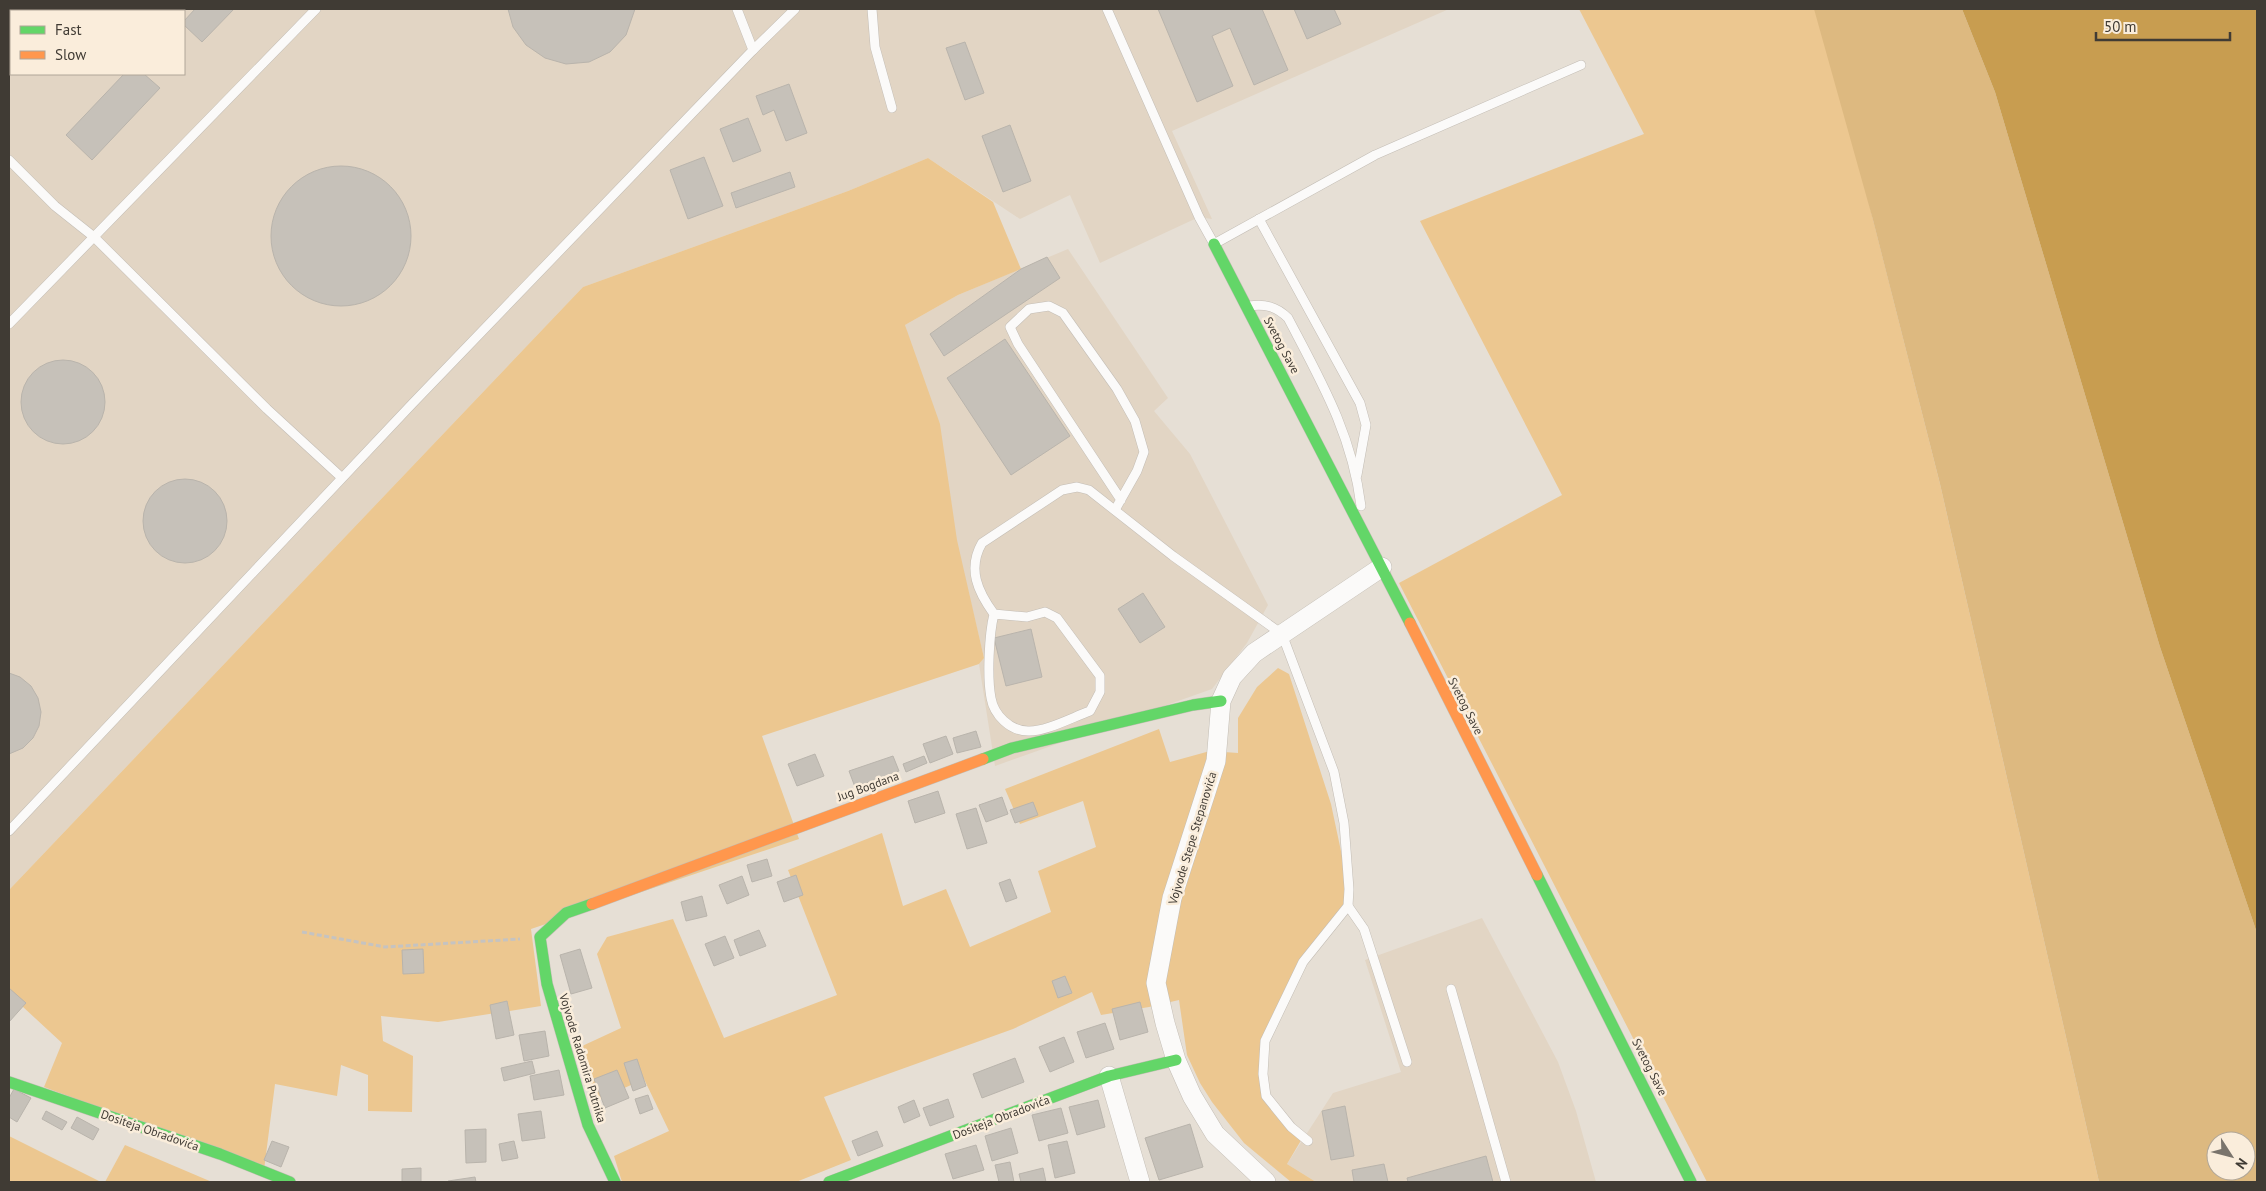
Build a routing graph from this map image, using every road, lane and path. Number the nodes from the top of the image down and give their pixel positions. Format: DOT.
graph roads {
  1 [pos="316,9"];
  2 [pos="737,9"];
  3 [pos="794,9"];
  4 [pos="872,9"];
  5 [pos="1107,9"];
  6 [pos="753,50"];
  7 [pos="1581,66"];
  8 [pos="892,108"];
  9 [pos="9,160"];
  10 [pos="1259,219"];
  11 [pos="94,237"];
  12 [pos="1214,244"];
  13 [pos="1245,306"];
  14 [pos="9,324"];
  15 [pos="1357,475"];
  16 [pos="342,477"];
  17 [pos="1121,500"];
  18 [pos="1115,510"];
  19 [pos="1364,531"];
  20 [pos="1382,567"];
  21 [pos="994,614"];
  22 [pos="1282,634"];
  23 [pos="1221,701"];
  24 [pos="9,831"];
  25 [pos="1348,906"];
  26 [pos="302,932"];
  27 [pos="540,937"];
  28 [pos="1451,989"];
  29 [pos="1176,1060"];
  30 [pos="1407,1062"];
  31 [pos="1109,1076"];
  32 [pos="9,1082"];
  33 [pos="1308,1141"];
  34 [pos="290,1182"];
  35 [pos="612,1182"];
  36 [pos="829,1182"];
  37 [pos="1140,1182"];
  38 [pos="1266,1182"];
  39 [pos="1506,1182"];
  40 [pos="1691,1182"];
  1 -- 11 [label="lane"];
  2 -- 6 [label="lane"];
  3 -- 6 [label="lane"];
  4 -- 8 [label="lane"];
  5 -- 12 [label="lane"];
  6 -- 16 [label="lane"];
  7 -- 10 [label="lane"];
  9 -- 11 [label="lane"];
  10 -- 12 [label="lane"];
  10 -- 15 [label="lane"];
  11 -- 14 [label="lane"];
  11 -- 16 [label="lane"];
  12 -- 13 [label="street, Svetog Save"];
  13 -- 15 [label="lane"];
  13 -- 19 [label="street, Svetog Save"];
  15 -- 19 [label="lane"];
  16 -- 24 [label="lane"];
  17 -- 17 [label="lane"];
  17 -- 18 [label="lane"];
  18 -- 21 [label="lane"];
  18 -- 22 [label="lane"];
  19 -- 20 [label="street, Svetog Save"];
  20 -- 22 [label="street, Vojvode Stepe Stepanovića"];
  20 -- 40 [label="street, Svetog Save"];
  21 -- 21 [label="lane"];
  22 -- 23 [label="street, Vojvode Stepe Stepanovića"];
  22 -- 25 [label="lane"];
  23 -- 27 [label="street, Jug Bogdana"];
  23 -- 29 [label="street, Vojvode Stepe Stepanovića"];
  25 -- 30 [label="lane"];
  25 -- 33 [label="lane"];
  26 -- 27 [label="path"];
  27 -- 35 [label="street, Vojvode Radomira Putnika"];
  28 -- 39 [label="lane"];
  29 -- 31 [label="street, Dositeja Obradovića"];
  29 -- 38 [label="street, Vojvode Stepe Stepanovića"];
  31 -- 36 [label="street, Dositeja Obradovića"];
  31 -- 37 [label="street"];
  32 -- 34 [label="street, Dositeja Obradovića"];
}
